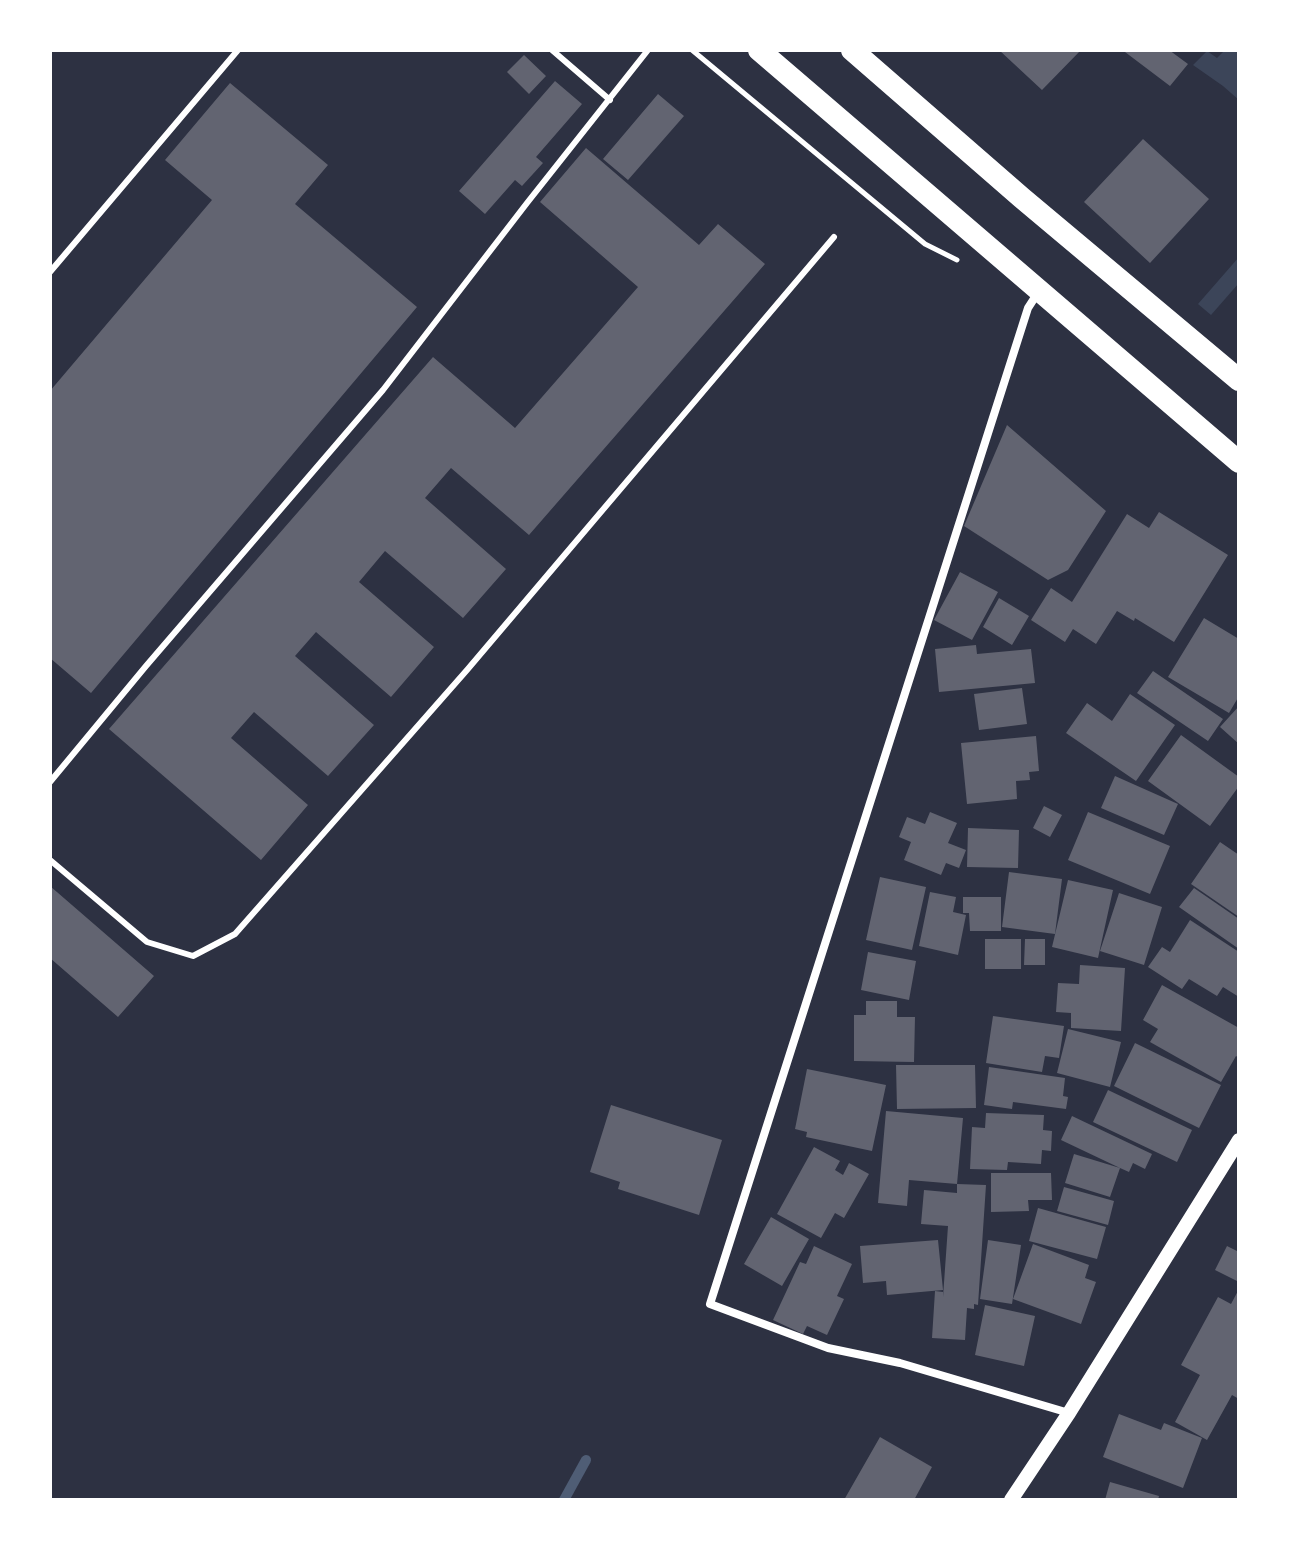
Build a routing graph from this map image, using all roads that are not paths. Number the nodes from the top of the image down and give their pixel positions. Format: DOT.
graph roads {
  1 [pos="238,50"];
  2 [pos="552,50"];
  3 [pos="648,50"];
  4 [pos="759,50"];
  5 [pos="852,50"];
  6 [pos="610,100"];
  7 [pos="834,237"];
  8 [pos="50,272"];
  9 [pos="1039,291"];
  10 [pos="1239,380"];
  11 [pos="1239,462"];
  12 [pos="50,782"];
  13 [pos="50,860"];
  14 [pos="1239,1140"];
  15 [pos="1069,1413"];
  16 [pos="1011,1500"];
  1 -- 8 [label="lane"];
  2 -- 6 [label="lane"];
  3 -- 6 [label="lane"];
  4 -- 9 [label="highway"];
  5 -- 10 [label="highway"];
  6 -- 12 [label="lane"];
  7 -- 13 [label="lane"];
  9 -- 11 [label="highway"];
  9 -- 15 [label="street"];
  14 -- 15 [label="street"];
  15 -- 16 [label="street"];
}
